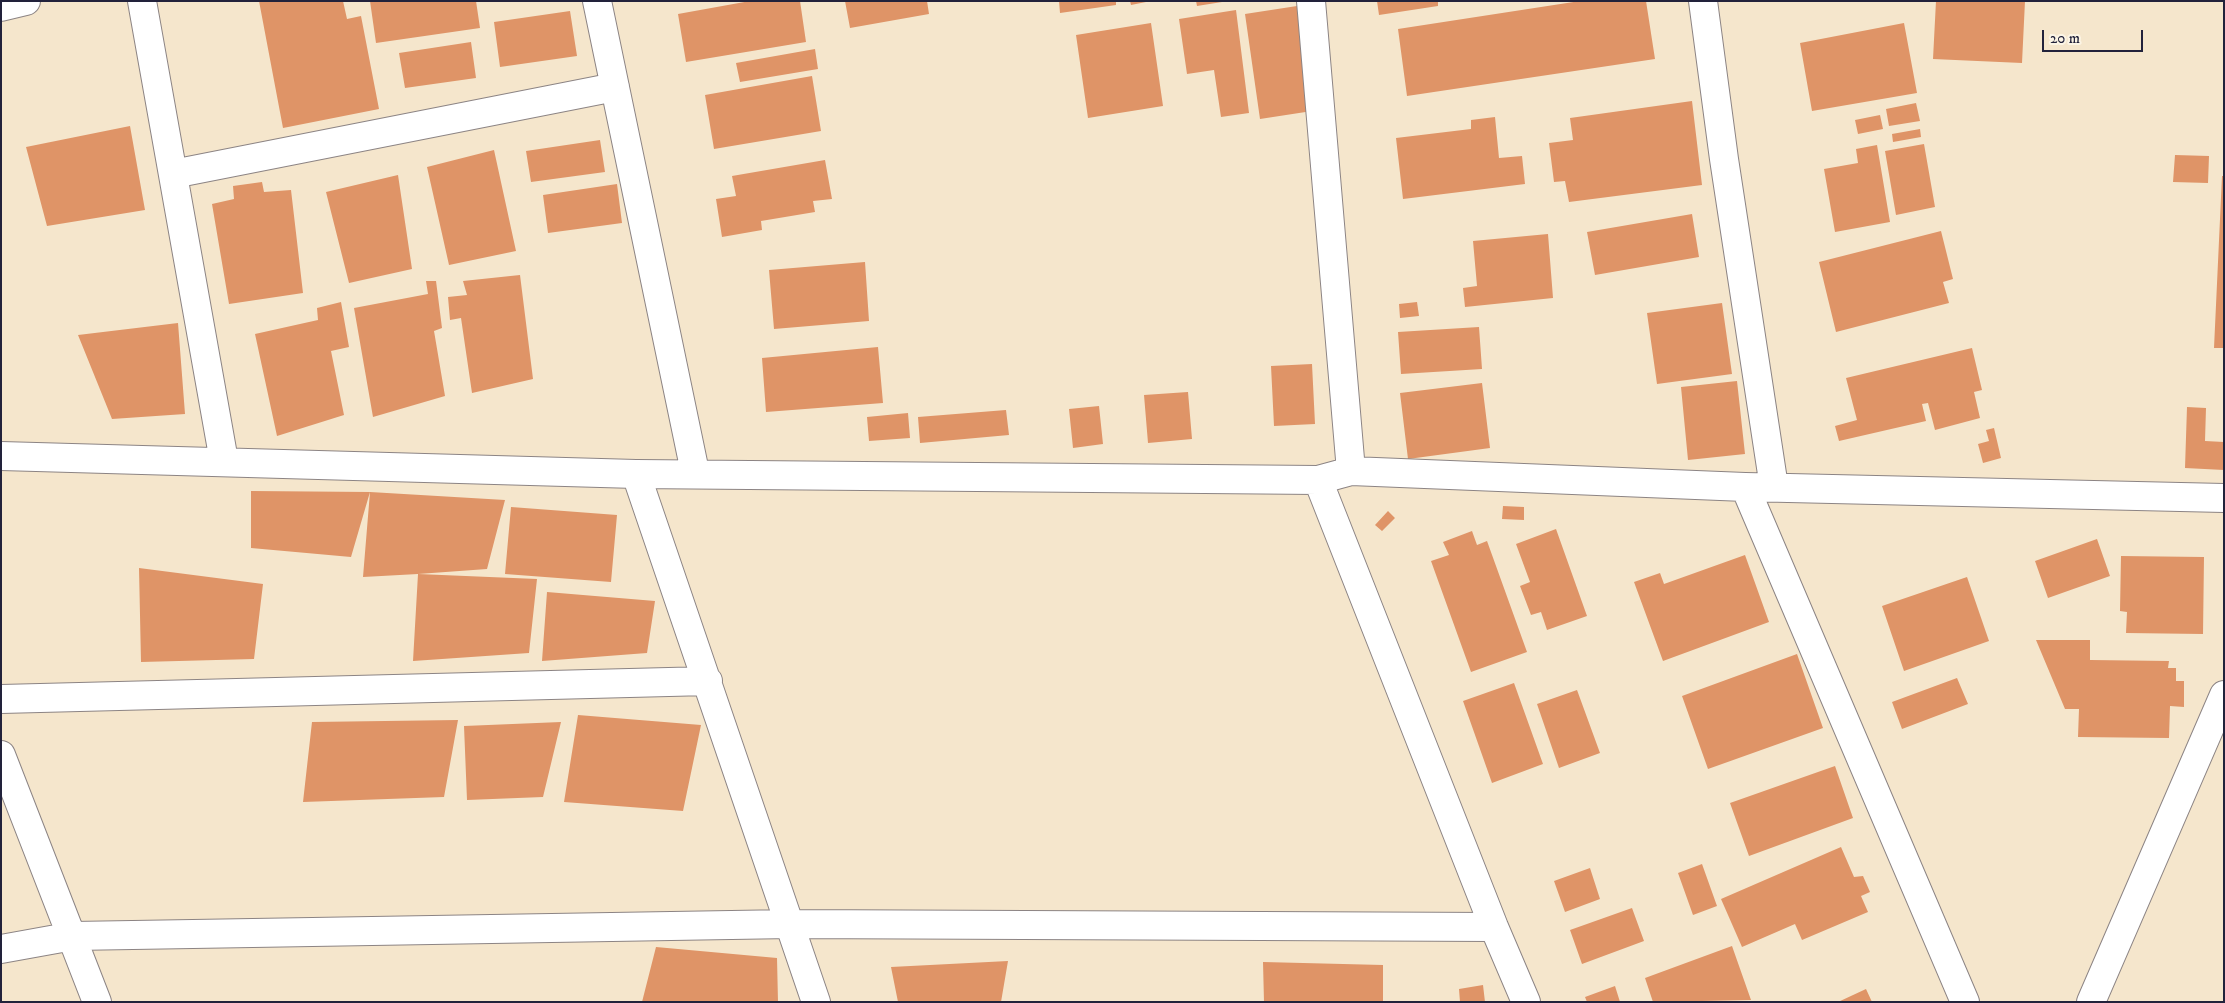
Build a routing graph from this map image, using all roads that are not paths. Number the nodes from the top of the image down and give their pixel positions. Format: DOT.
graph roads {
  1 [pos="26,1"];
  2 [pos="142,1"];
  3 [pos="597,1"];
  4 [pos="1310,1"];
  5 [pos="1702,1"];
  6 [pos="1,8"];
  7 [pos="615,87"];
  8 [pos="173,174"];
  9 [pos="1,456"];
  10 [pos="224,462"];
  11 [pos="696,472"];
  12 [pos="1351,472"];
  13 [pos="636,474"];
  14 [pos="1318,480"];
  15 [pos="1745,487"];
  16 [pos="1774,487"];
  17 [pos="2224,498"];
  18 [pos="708,681"];
  19 [pos="2224,695"];
  20 [pos="1,699"];
  21 [pos="1,754"];
  22 [pos="791,924"];
  23 [pos="1494,927"];
  24 [pos="73,936"];
  25 [pos="1,949"];
  26 [pos="97,1002"];
  27 [pos="816,1002"];
  28 [pos="1526,1002"];
  29 [pos="1965,1002"];
  30 [pos="2091,1002"];
  1 -- 6 [label="street"];
  2 -- 8 [label="street"];
  3 -- 7 [label="street"];
  4 -- 12 [label="street"];
  5 -- 16 [label="street"];
  7 -- 8 [label="street"];
  7 -- 11 [label="street"];
  8 -- 10 [label="street"];
  9 -- 10 [label="street"];
  10 -- 13 [label="street"];
  11 -- 13 [label="street"];
  11 -- 14 [label="street"];
  12 -- 14 [label="street"];
  12 -- 15 [label="street"];
  13 -- 18 [label="street"];
  14 -- 23 [label="street"];
  15 -- 16 [label="street"];
  15 -- 29 [label="street"];
  16 -- 17 [label="street"];
  18 -- 20 [label="street"];
  18 -- 22 [label="street"];
  19 -- 30 [label="street"];
  21 -- 24 [label="street"];
  22 -- 23 [label="street"];
  22 -- 24 [label="street"];
  22 -- 27 [label="street"];
  23 -- 28 [label="street"];
  24 -- 25 [label="street"];
  24 -- 26 [label="street"];
}
